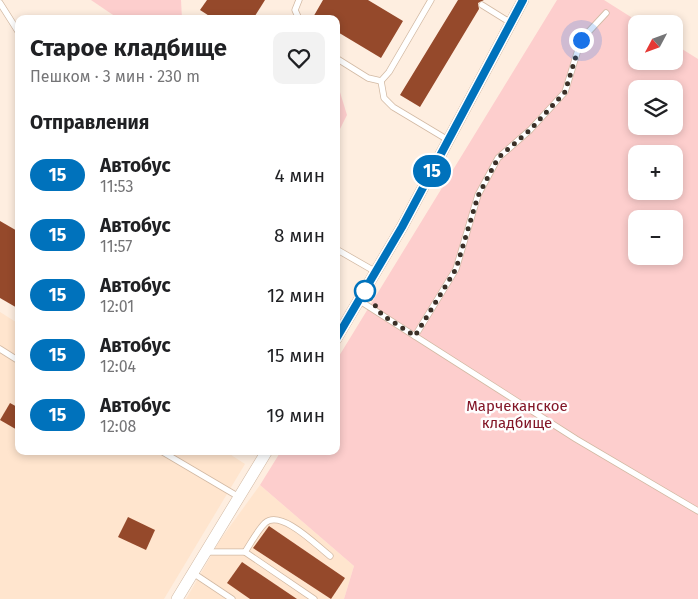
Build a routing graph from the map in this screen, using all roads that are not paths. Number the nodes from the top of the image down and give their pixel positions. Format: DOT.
graph roads {
  1 [pos="299,0"];
  2 [pos="431,0"];
  3 [pos="523,0"];
  4 [pos="0,3"];
  5 [pos="482,5"];
  6 [pos="606,13"];
  7 [pos="297,15"];
  8 [pos="511,23"];
  9 [pos="15,27"];
  10 [pos="340,60"];
  11 [pos="381,81"];
  12 [pos="448,140"];
  13 [pos="340,251"];
  14 [pos="376,272"];
  15 [pos="360,301"];
  16 [pos="340,333"];
  17 [pos="415,336"];
  18 [pos="0,349"];
  19 [pos="15,358"];
  20 [pos="168,455"];
  21 [pos="265,455"];
  22 [pos="239,497"];
  23 [pos="698,503"];
  24 [pos="696,510"];
  25 [pos="206,552"];
  26 [pos="244,552"];
  27 [pos="330,556"];
  28 [pos="193,573"];
  29 [pos="177,599"];
  30 [pos="232,599"];
  31 [pos="314,599"];
  1 -- 7 [label="lane"];
  2 -- 11 [label="lane"];
  3 -- 8 [label="street"];
  4 -- 9 [label="lane"];
  5 -- 8 [label="lane"];
  6 -- 17 [label="lane"];
  8 -- 12 [label="street"];
  10 -- 11 [label="lane"];
  11 -- 12 [label="lane"];
  12 -- 14 [label="street"];
  13 -- 14 [label="lane"];
  14 -- 15 [label="street"];
  15 -- 16 [label="street"];
  15 -- 17 [label="lane"];
  17 -- 24 [label="lane"];
  18 -- 19 [label="lane"];
  20 -- 22 [label="lane"];
  21 -- 22 [label="street"];
  22 -- 25 [label="street"];
  23 -- 24 [label="lane"];
  25 -- 26 [label="lane"];
  25 -- 28 [label="street"];
  26 -- 27 [label="lane"];
  26 -- 31 [label="lane"];
  28 -- 29 [label="street"];
  28 -- 30 [label="lane"];
}
